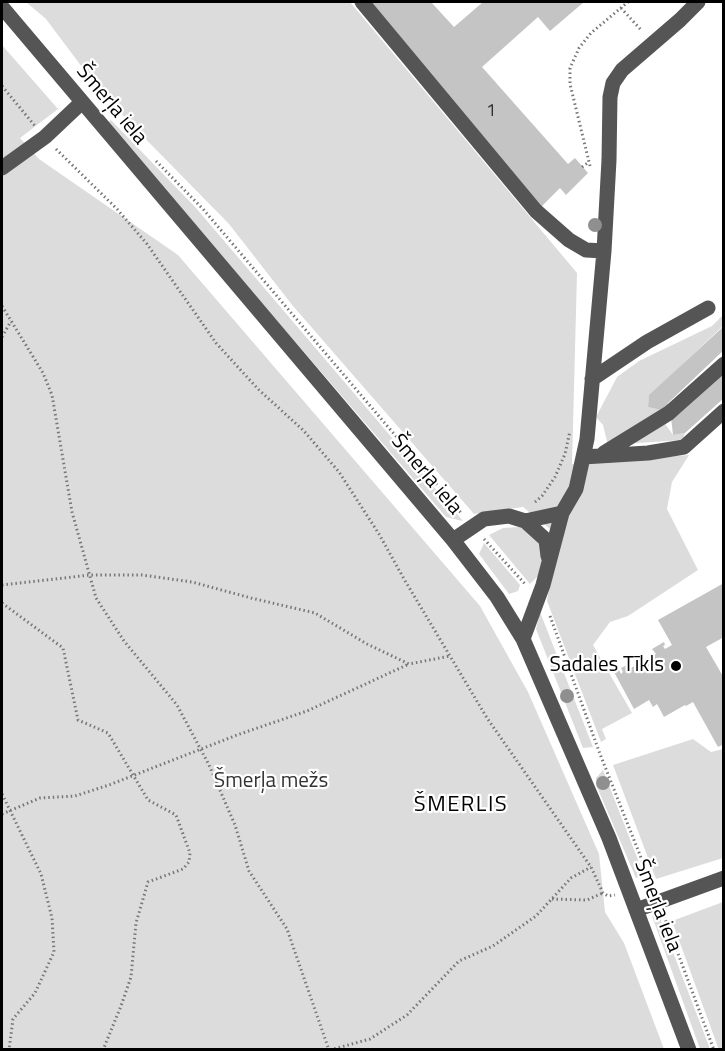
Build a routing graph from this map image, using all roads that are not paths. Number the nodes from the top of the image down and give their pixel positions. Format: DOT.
graph roads {
  1 [pos="362,2"];
  2 [pos="698,2"];
  3 [pos="2,7"];
  4 [pos="81,103"];
  5 [pos="2,168"];
  6 [pos="604,251"];
  7 [pos="708,308"];
  8 [pos="723,364"];
  9 [pos="592,379"];
  10 [pos="723,411"];
  11 [pos="602,455"];
  12 [pos="584,457"];
  13 [pos="562,513"];
  14 [pos="525,521"];
  15 [pos="453,540"];
  16 [pos="548,565"];
  17 [pos="523,639"];
  18 [pos="723,878"];
  19 [pos="636,910"];
  20 [pos="689,1050"];
  1 -- 6 [label="street"];
  2 -- 6 [label="street"];
  3 -- 4 [label="street, Šmerļa iela"];
  4 -- 5 [label="street"];
  4 -- 15 [label="street, Šmerļa iela"];
  6 -- 9 [label="street"];
  7 -- 9 [label="street"];
  8 -- 11 [label="street"];
  9 -- 12 [label="street"];
  10 -- 11 [label="street"];
  11 -- 12 [label="street"];
  12 -- 13 [label="street"];
  13 -- 14 [label="street"];
  13 -- 16 [label="street"];
  14 -- 15 [label="street"];
  14 -- 16 [label="street"];
  15 -- 17 [label="street, Šmerļa iela"];
  16 -- 17 [label="street"];
  17 -- 19 [label="street, Šmerļa iela"];
  18 -- 19 [label="street"];
  19 -- 20 [label="street, Šmerļa iela"];
}
